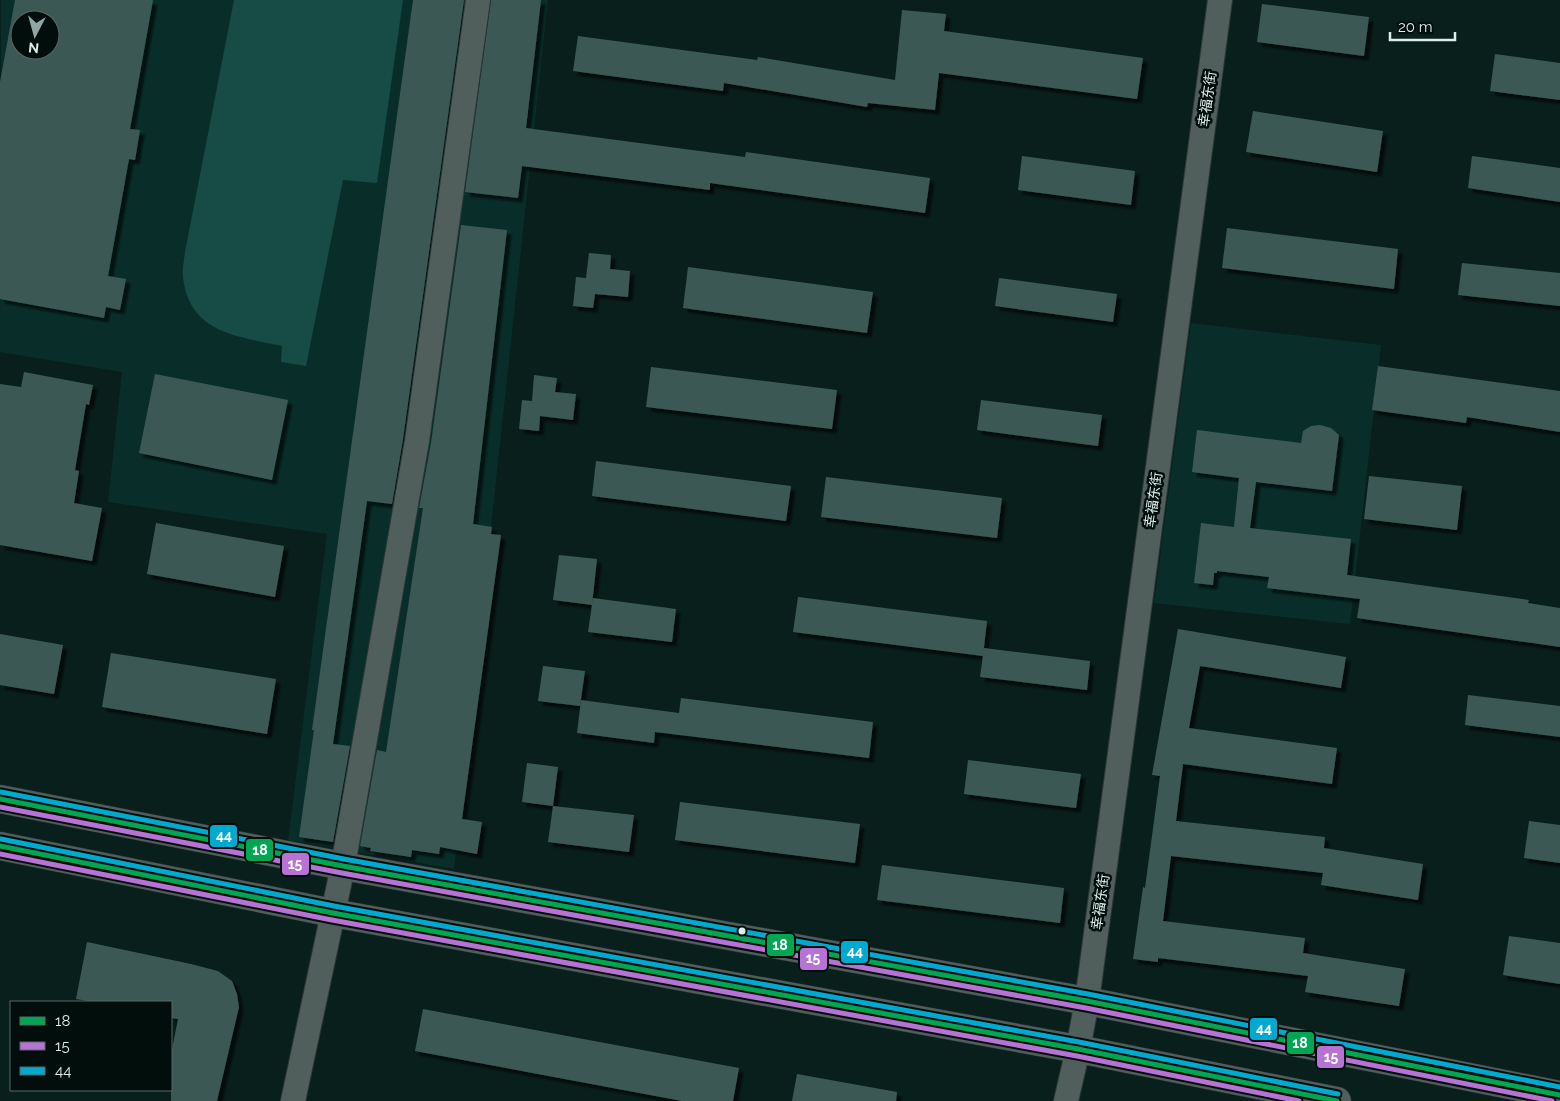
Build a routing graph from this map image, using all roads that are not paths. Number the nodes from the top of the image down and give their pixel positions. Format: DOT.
graph roads {
  1 [pos="478,0"];
  2 [pos="1220,0"];
  3 [pos="0,799"];
  4 [pos="0,846"];
  5 [pos="342,866"];
  6 [pos="333,913"];
  7 [pos="1087,1001"];
  8 [pos="1078,1049"];
  9 [pos="1560,1095"];
  10 [pos="293,1101"];
  11 [pos="1066,1101"];
  12 [pos="1337,1101"];
  1 -- 5 [label="street"];
  2 -- 7 [label="street, 幸福东街"];
  3 -- 5 [label="main road"];
  4 -- 6 [label="main road"];
  5 -- 6 [label="street"];
  5 -- 7 [label="main road"];
  6 -- 8 [label="main road"];
  6 -- 10 [label="street"];
  7 -- 8 [label="street, 幸福东街"];
  7 -- 9 [label="main road"];
  8 -- 11 [label="street, 幸福东街"];
  8 -- 12 [label="main road"];
}
